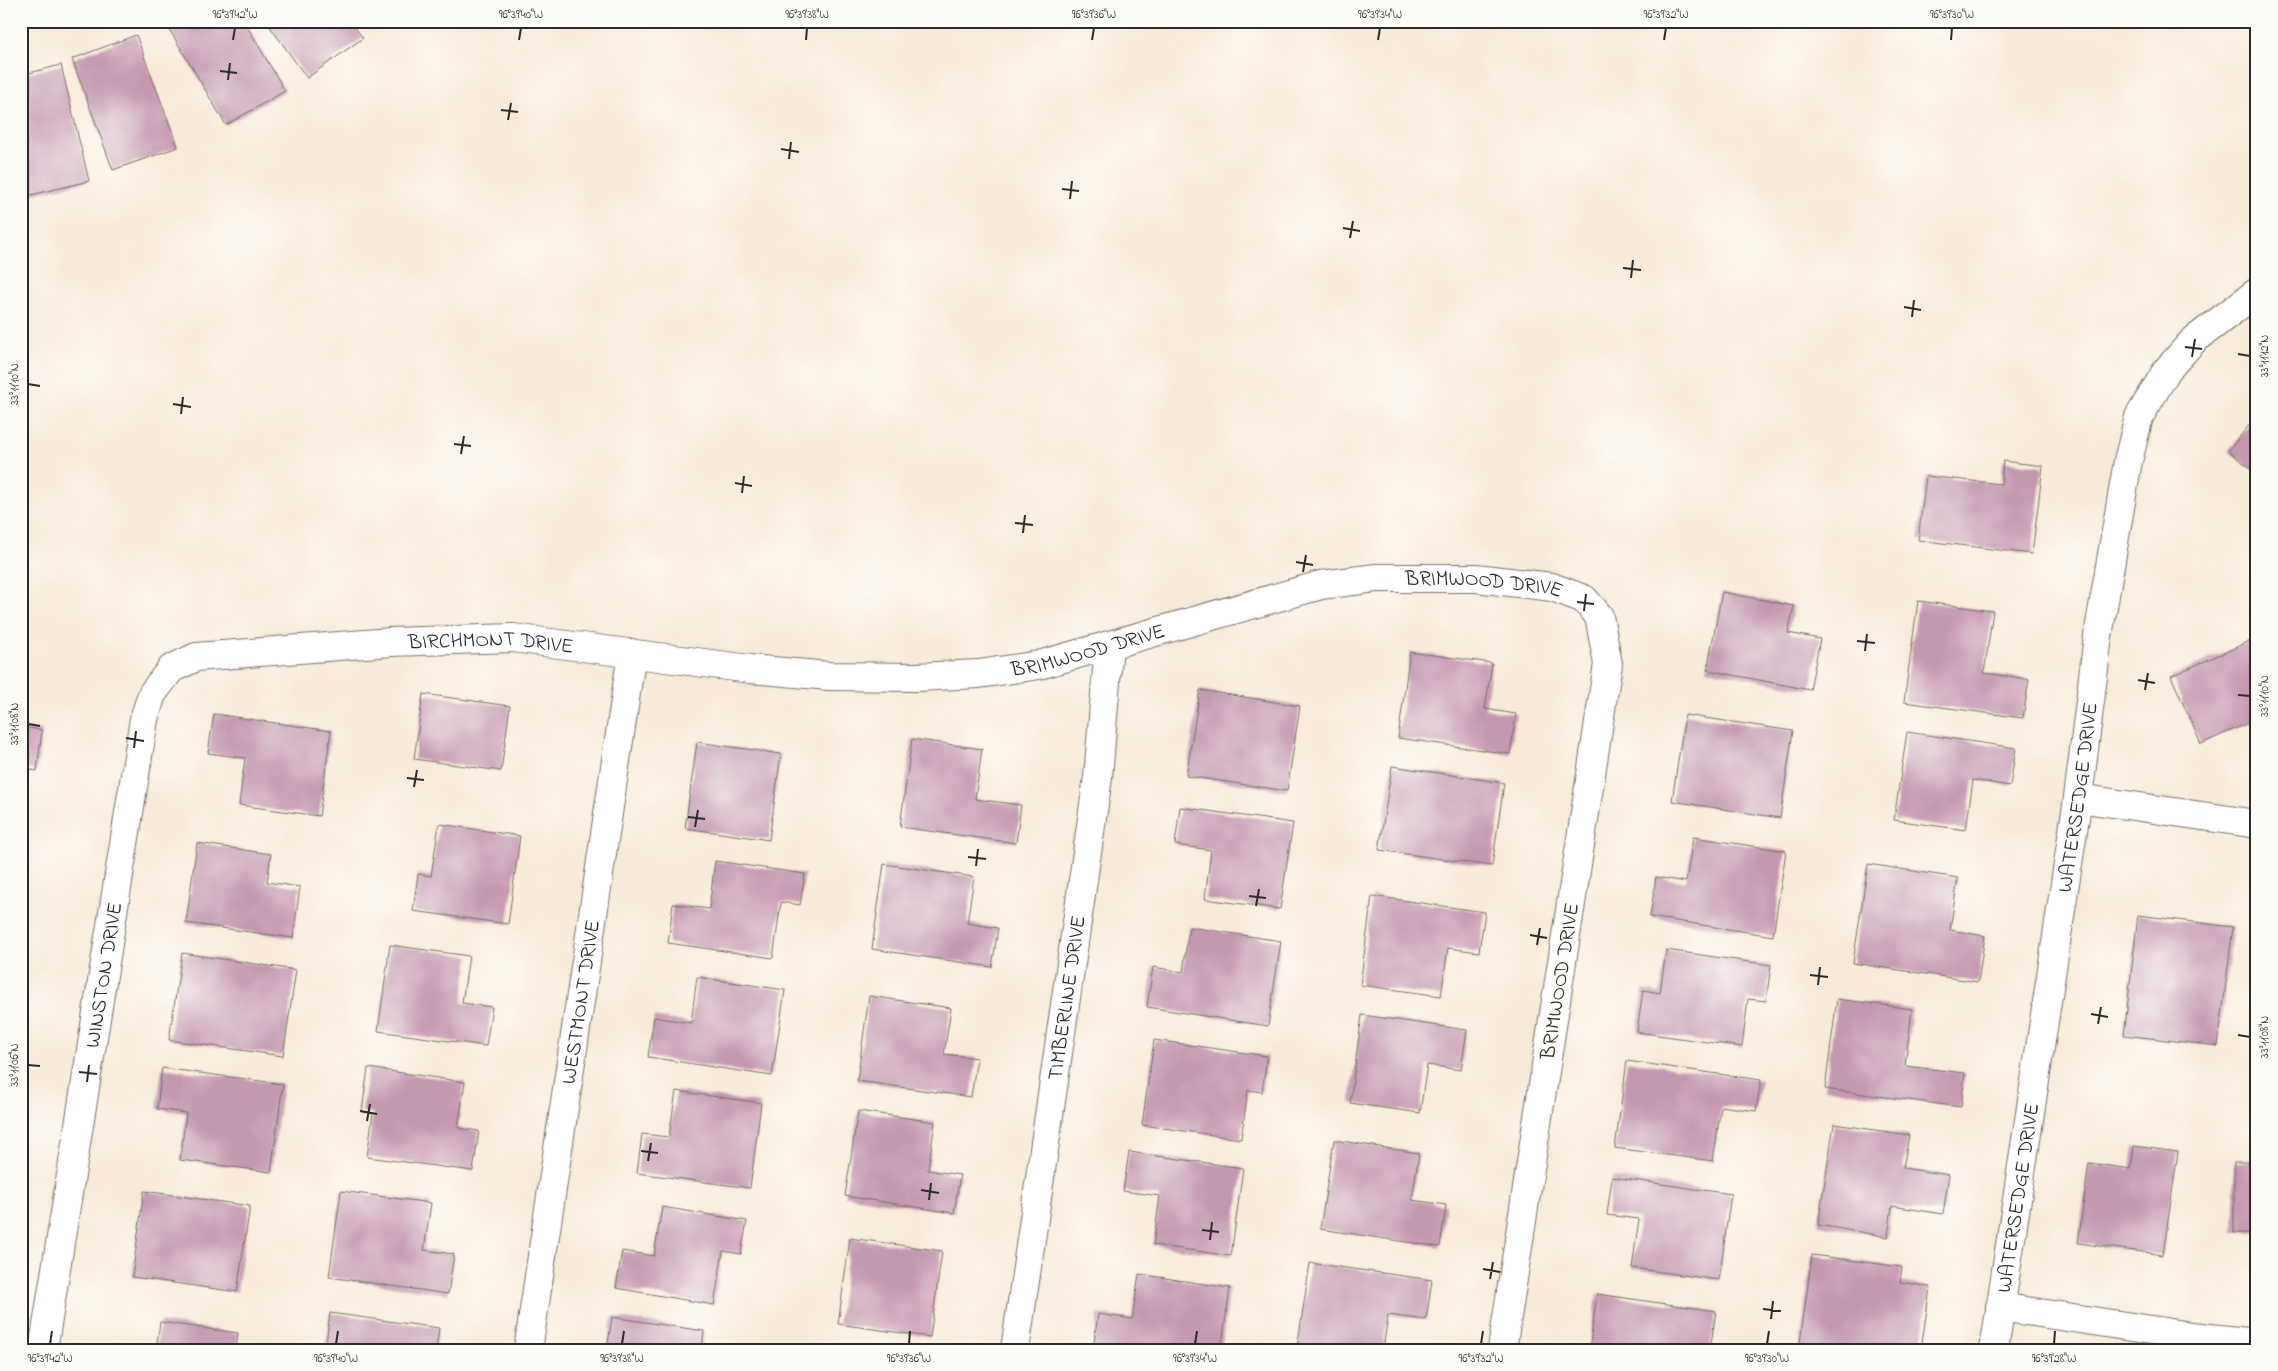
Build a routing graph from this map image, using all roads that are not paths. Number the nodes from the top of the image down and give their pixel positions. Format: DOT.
graph roads {
  1 [pos="2257,292"];
  2 [pos="1109,645"];
  3 [pos="632,653"];
  4 [pos="868,676"];
  5 [pos="144,719"];
  6 [pos="2078,798"];
  7 [pos="2257,824"];
  8 [pos="2000,1307"];
  9 [pos="2257,1344"];
  10 [pos="43,1350"];
  11 [pos="528,1350"];
  12 [pos="1015,1350"];
  13 [pos="1502,1350"];
  14 [pos="1994,1350"];
  1 -- 6 [label="street, WATERSEDGE DRIVE"];
  2 -- 4 [label="street, BRIMWOOD DRIVE"];
  2 -- 12 [label="street, TIMBERLINE DRIVE"];
  2 -- 13 [label="street, BRIMWOOD DRIVE"];
  3 -- 4 [label="street, BIRCHMONT DRIVE"];
  3 -- 5 [label="street, BIRCHMONT DRIVE"];
  3 -- 11 [label="street, WESTMONT DRIVE"];
  5 -- 10 [label="street, WINSTON DRIVE"];
  6 -- 7 [label="street"];
  6 -- 8 [label="street, WATERSEDGE DRIVE"];
  8 -- 9 [label="street"];
  8 -- 14 [label="street, WATERSEDGE DRIVE"];
}
